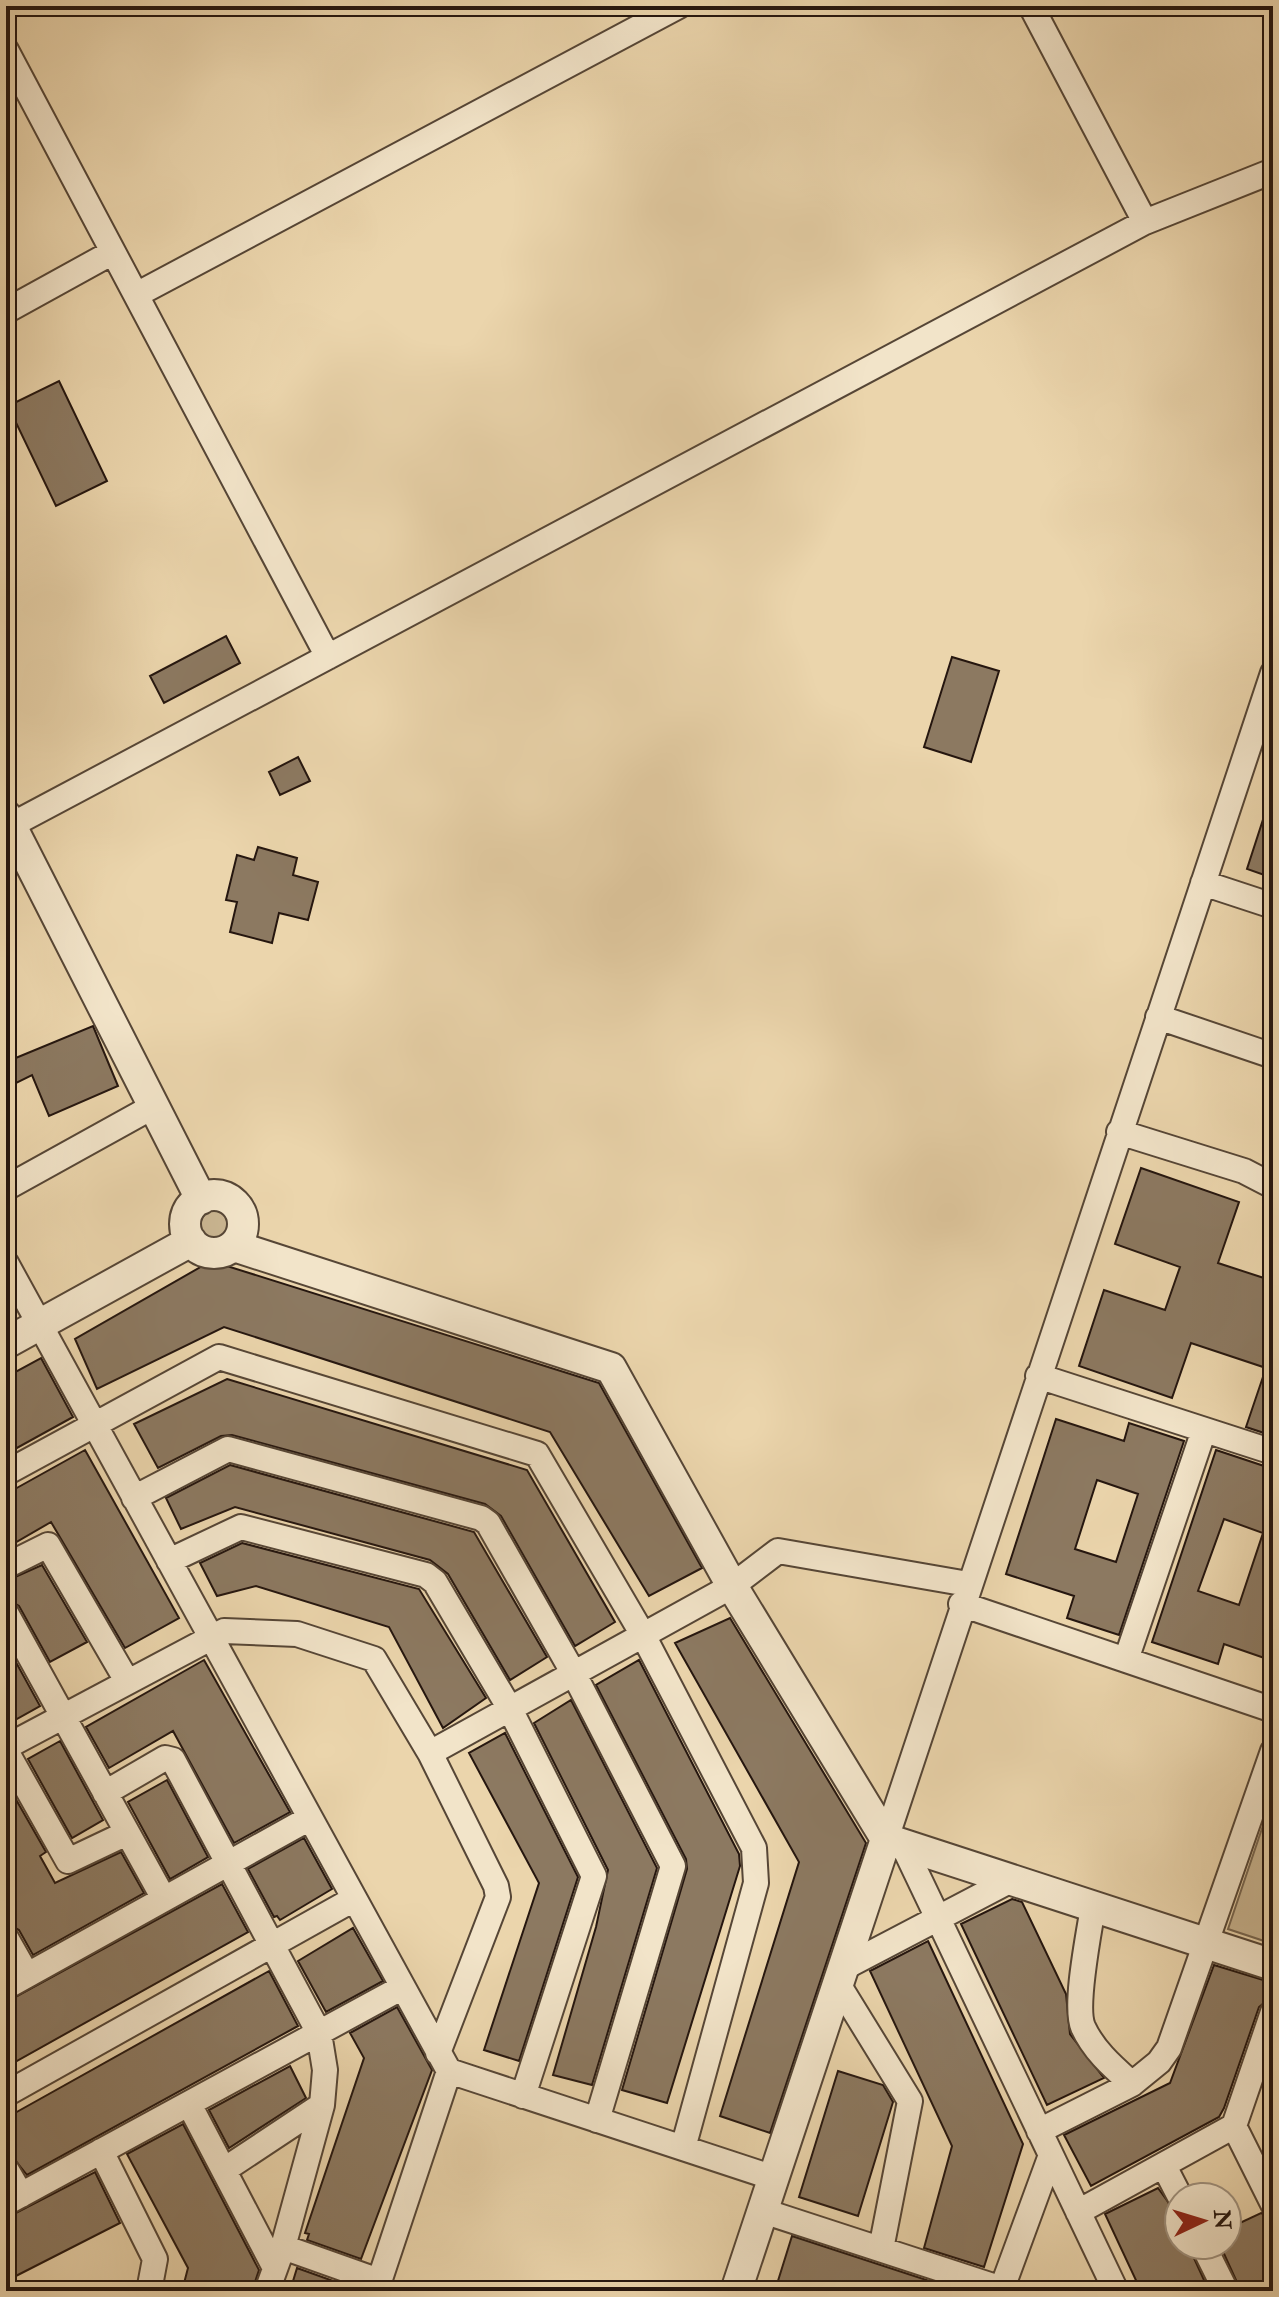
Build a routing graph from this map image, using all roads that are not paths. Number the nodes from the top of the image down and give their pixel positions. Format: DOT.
graph roads {
  1 [pos="679,6"];
  2 [pos="1031,6"];
  3 [pos="6,50"];
  4 [pos="1273,171"];
  5 [pos="1145,222"];
  6 [pos="113,252"];
  7 [pos="136,295"];
  8 [pos="6,311"];
  9 [pos="328,657"];
  10 [pos="1273,673"];
  11 [pos="8,823"];
  12 [pos="1203,883"];
  13 [pos="1273,906"];
  14 [pos="1158,1017"];
  15 [pos="1273,1056"];
  16 [pos="154,1106"];
  17 [pos="1119,1132"];
  18 [pos="1273,1186"];
  19 [pos="6,1188"];
  20 [pos="201,1199"];
  21 [pos="191,1241"];
  22 [pos="234,1246"];
  23 [pos="6,1263"];
  24 [pos="39,1324"];
  25 [pos="6,1343"];
  26 [pos="1038,1376"];
  27 [pos="94,1425"];
  28 [pos="1204,1430"];
  29 [pos="1273,1452"];
  30 [pos="6,1473"];
  31 [pos="134,1498"];
  32 [pos="169,1561"];
  33 [pos="6,1566"];
  34 [pos="732,1586"];
  35 [pos="964,1594"];
  36 [pos="6,1613"];
  37 [pos="210,1635"];
  38 [pos="643,1635"];
  39 [pos="14,1645"];
  40 [pos="1126,1660"];
  41 [pos="574,1674"];
  42 [pos="127,1681"];
  43 [pos="510,1709"];
  44 [pos="1273,1710"];
  45 [pos="63,1716"];
  46 [pos="6,1749"];
  47 [pos="1273,1751"];
  48 [pos="430,1753"];
  49 [pos="105,1793"];
  50 [pos="310,1818"];
  51 [pos="127,1833"];
  52 [pos="894,1841"];
  53 [pos="229,1863"];
  54 [pos="1011,1880"];
  55 [pos="164,1899"];
  56 [pos="354,1899"];
  57 [pos="1093,1907"];
  58 [pos="938,1918"];
  59 [pos="6,1938"];
  60 [pos="1206,1942"];
  61 [pos="272,1946"];
  62 [pos="1273,1965"];
  63 [pos="840,1976"];
  64 [pos="16,1981"];
  65 [pos="403,1987"];
  66 [pos="1273,2012"];
  67 [pos="319,2033"];
  68 [pos="444,2062"];
  69 [pos="1132,2084"];
  70 [pos="6,2094"];
  71 [pos="523,2096"];
  72 [pos="189,2104"];
  73 [pos="322,2105"];
  74 [pos="597,2120"];
  75 [pos="1234,2126"];
  76 [pos="1039,2131"];
  77 [pos="683,2148"];
  78 [pos="101,2151"];
  79 [pos="1051,2155"];
  80 [pos="1164,2166"];
  81 [pos="6,2169"];
  82 [pos="224,2170"];
  83 [pos="774,2178"];
  84 [pos="1172,2181"];
  85 [pos="14,2199"];
  86 [pos="1273,2204"];
  87 [pos="763,2211"];
  88 [pos="1078,2212"];
  89 [pos="881,2249"];
  90 [pos="1211,2261"];
  91 [pos="275,2269"];
  92 [pos="378,2286"];
  93 [pos="1002,2290"];
  94 [pos="149,2291"];
  95 [pos="736,2291"];
  96 [pos="1116,2291"];
  97 [pos="1226,2291"];
  1 -- 7 [label="street"];
  2 -- 5 [label="street"];
  3 -- 6 [label="street"];
  4 -- 5 [label="street"];
  5 -- 9 [label="street"];
  6 -- 7 [label="street"];
  6 -- 8 [label="street"];
  7 -- 9 [label="street"];
  9 -- 11 [label="street"];
  10 -- 12 [label="street"];
  11 -- 16 [label="street"];
  12 -- 13 [label="street"];
  12 -- 14 [label="street"];
  14 -- 15 [label="street"];
  14 -- 17 [label="street"];
  16 -- 19 [label="street"];
  16 -- 20 [label="street"];
  17 -- 18 [label="street"];
  17 -- 26 [label="street"];
  20 -- 21 [label="street"];
  20 -- 22 [label="street"];
  21 -- 22 [label="street"];
  21 -- 24 [label="street"];
  22 -- 34 [label="street"];
  23 -- 24 [label="street"];
  24 -- 25 [label="street"];
  24 -- 27 [label="street"];
  26 -- 28 [label="street"];
  26 -- 35 [label="street"];
  27 -- 30 [label="street"];
  27 -- 31 [label="street"];
  27 -- 38 [label="street"];
  28 -- 29 [label="street"];
  28 -- 40 [label="street"];
  31 -- 32 [label="street"];
  31 -- 41 [label="street"];
  32 -- 37 [label="street"];
  32 -- 43 [label="street"];
  33 -- 42 [label="street"];
  34 -- 35 [label="street"];
  34 -- 38 [label="street"];
  34 -- 52 [label="street"];
  35 -- 40 [label="street"];
  35 -- 52 [label="street"];
  36 -- 39 [label="street"];
  37 -- 42 [label="street"];
  37 -- 48 [label="street"];
  37 -- 50 [label="street"];
  38 -- 41 [label="street"];
  38 -- 77 [label="street"];
  39 -- 45 [label="street"];
  40 -- 44 [label="street"];
  41 -- 43 [label="street"];
  41 -- 74 [label="street"];
  42 -- 45 [label="street"];
  43 -- 48 [label="street"];
  43 -- 71 [label="street"];
  45 -- 46 [label="street"];
  45 -- 49 [label="street"];
  46 -- 51 [label="street"];
  47 -- 60 [label="street"];
  48 -- 68 [label="street"];
  49 -- 51 [label="street"];
  49 -- 53 [label="street"];
  50 -- 53 [label="street"];
  50 -- 56 [label="street"];
  51 -- 55 [label="street"];
  52 -- 54 [label="street"];
  52 -- 58 [label="street"];
  52 -- 63 [label="street"];
  53 -- 55 [label="street"];
  53 -- 61 [label="street"];
  54 -- 57 [label="street"];
  54 -- 58 [label="street"];
  55 -- 64 [label="street"];
  56 -- 61 [label="street"];
  56 -- 65 [label="street"];
  57 -- 60 [label="street"];
  57 -- 69 [label="street"];
  58 -- 63 [label="street"];
  58 -- 76 [label="street"];
  59 -- 64 [label="street"];
  60 -- 62 [label="street"];
  60 -- 69 [label="street"];
  61 -- 67 [label="street"];
  61 -- 70 [label="street"];
  63 -- 83 [label="street"];
  63 -- 89 [label="street"];
  65 -- 67 [label="street"];
  65 -- 68 [label="street"];
  66 -- 75 [label="street"];
  67 -- 72 [label="street"];
  67 -- 73 [label="street"];
  68 -- 71 [label="street"];
  68 -- 92 [label="street"];
  69 -- 76 [label="street"];
  71 -- 74 [label="street"];
  72 -- 78 [label="street"];
  72 -- 82 [label="street"];
  73 -- 82 [label="street"];
  73 -- 91 [label="street"];
  74 -- 77 [label="street"];
  75 -- 80 [label="street"];
  75 -- 86 [label="street"];
  76 -- 79 [label="street"];
  77 -- 83 [label="street"];
  78 -- 85 [label="street"];
  78 -- 94 [label="street"];
  79 -- 88 [label="street"];
  79 -- 93 [label="street"];
  80 -- 84 [label="street"];
  80 -- 88 [label="street"];
  81 -- 85 [label="street"];
  82 -- 91 [label="street"];
  83 -- 87 [label="street"];
  87 -- 89 [label="street"];
  87 -- 95 [label="street"];
  88 -- 96 [label="street"];
  89 -- 93 [label="street"];
  90 -- 97 [label="street"];
  91 -- 92 [label="street"];
}
